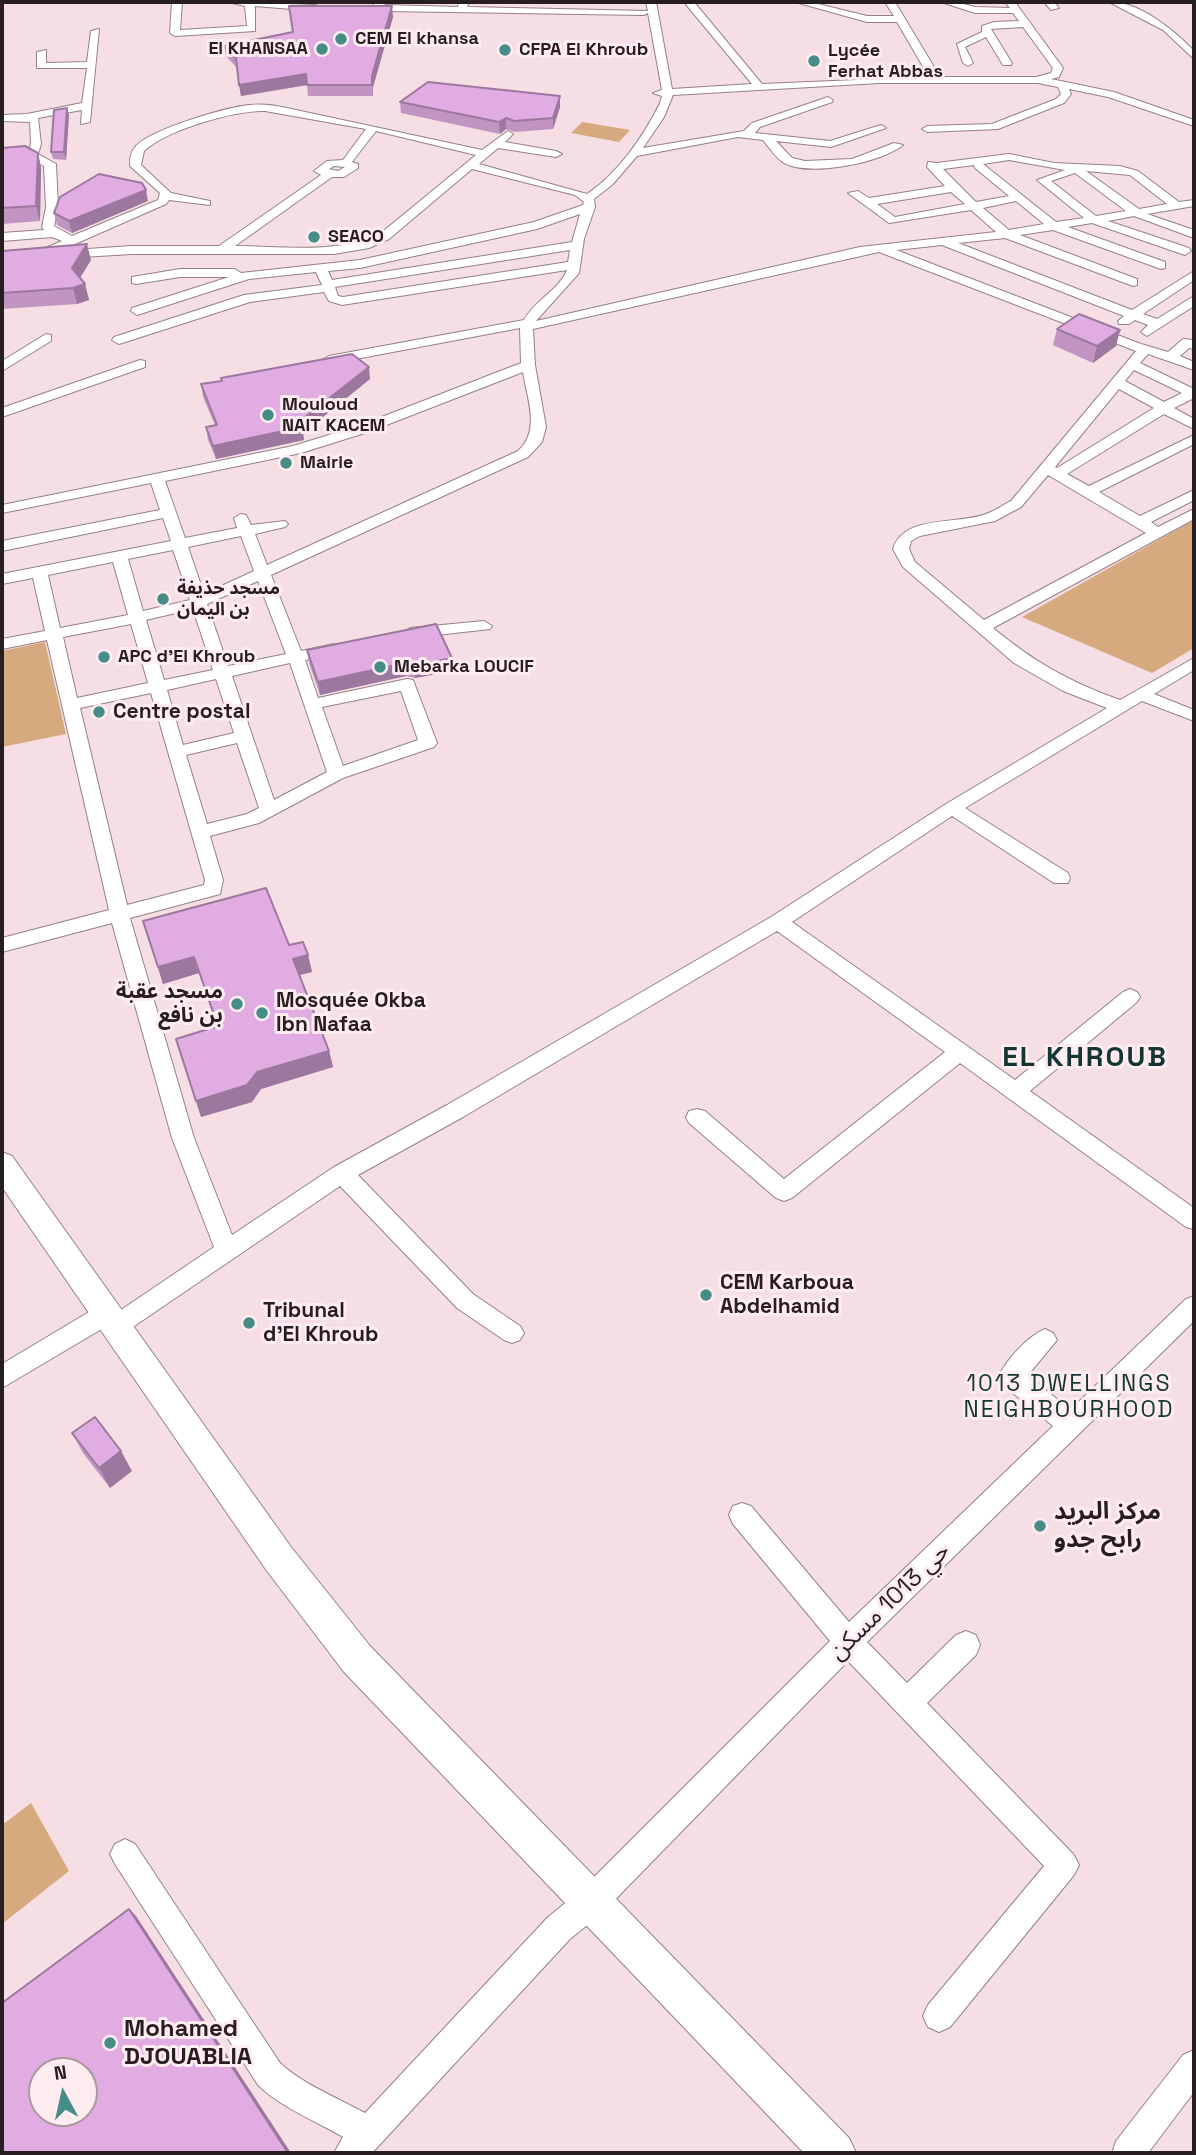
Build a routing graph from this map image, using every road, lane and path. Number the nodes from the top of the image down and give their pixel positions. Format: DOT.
graph roads {
  1 [pos="177,2"];
  2 [pos="233,2"];
  3 [pos="651,2"];
  4 [pos="689,2"];
  5 [pos="800,2"];
  6 [pos="890,2"];
  7 [pos="946,2"];
  8 [pos="1114,2"];
  9 [pos="250,4"];
  10 [pos="381,5"];
  11 [pos="463,6"];
  12 [pos="968,6"];
  13 [pos="1014,6"];
  14 [pos="642,7"];
  15 [pos="361,8"];
  16 [pos="325,9"];
  17 [pos="900,19"];
  18 [pos="1027,24"];
  19 [pos="96,31"];
  20 [pos="987,33"];
  21 [pos="42,52"];
  22 [pos="1194,57"];
  23 [pos="1007,63"];
  24 [pos="968,64"];
  25 [pos="92,65"];
  26 [pos="1035,80"];
  27 [pos="937,81"];
  28 [pos="1062,84"];
  29 [pos="760,88"];
  30 [pos="948,92"];
  31 [pos="663,93"];
  32 [pos="828,100"];
  33 [pos="87,106"];
  34 [pos="29,117"];
  35 [pos="2,118"];
  36 [pos="85,122"];
  37 [pos="1194,123"];
  38 [pos="373,128"];
  39 [pos="881,128"];
  40 [pos="927,129"];
  41 [pos="508,134"];
  42 [pos="748,134"];
  43 [pos="766,136"];
  44 [pos="497,144"];
  45 [pos="898,145"];
  46 [pos="634,153"];
  47 [pos="2,154"];
  48 [pos="485,154"];
  49 [pos="556,154"];
  50 [pos="32,155"];
  51 [pos="473,166"];
  52 [pos="979,166"];
  53 [pos="1077,169"];
  54 [pos="953,188"];
  55 [pos="854,193"];
  56 [pos="166,196"];
  57 [pos="1016,198"];
  58 [pos="585,200"];
  59 [pos="866,202"];
  60 [pos="1194,203"];
  61 [pos="206,204"];
  62 [pos="972,205"];
  63 [pos="1169,207"];
  64 [pos="1136,213"];
  65 [pos="1194,215"];
  66 [pos="1094,220"];
  67 [pos="1054,226"];
  68 [pos="54,233"];
  69 [pos="1006,234"];
  70 [pos="1194,234"];
  71 [pos="2,237"];
  72 [pos="72,241"];
  73 [pos="942,241"];
  74 [pos="577,245"];
  75 [pos="878,248"];
  76 [pos="1189,248"];
  77 [pos="222,250"];
  78 [pos="41,254"];
  79 [pos="2,258"];
  80 [pos="575,265"];
  81 [pos="1161,265"];
  82 [pos="321,269"];
  83 [pos="247,275"];
  84 [pos="1194,275"];
  85 [pos="1075,276"];
  86 [pos="136,279"];
  87 [pos="1130,284"];
  88 [pos="330,286"];
  89 [pos="1158,298"];
  90 [pos="1102,302"];
  91 [pos="543,303"];
  92 [pos="1191,306"];
  93 [pos="137,312"];
  94 [pos="1133,315"];
  95 [pos="573,317"];
  96 [pos="1072,321"];
  97 [pos="1157,324"];
  98 [pos="527,325"];
  99 [pos="1104,333"];
  100 [pos="46,338"];
  101 [pos="119,340"];
  102 [pos="1137,345"];
  103 [pos="1194,345"];
  104 [pos="1171,357"];
  105 [pos="313,362"];
  106 [pos="140,364"];
  107 [pos="528,365"];
  108 [pos="1134,365"];
  109 [pos="1194,366"];
  110 [pos="2,367"];
  111 [pos="1119,383"];
  112 [pos="1194,393"];
  113 [pos="1165,407"];
  114 [pos="2,413"];
  115 [pos="1194,425"];
  116 [pos="1194,439"];
  117 [pos="1052,471"];
  118 [pos="157,478"];
  119 [pos="1089,492"];
  120 [pos="1194,494"];
  121 [pos="2,509"];
  122 [pos="168,513"];
  123 [pos="1194,513"];
  124 [pos="1140,523"];
  125 [pos="243,524"];
  126 [pos="280,524"];
  127 [pos="1158,533"];
  128 [pos="178,543"];
  129 [pos="2,546"];
  130 [pos="118,555"];
  131 [pos="39,571"];
  132 [pos="262,574"];
  133 [pos="2,579"];
  134 [pos="197,603"];
  135 [pos="136,618"];
  136 [pos="484,626"];
  137 [pos="981,628"];
  138 [pos="54,634"];
  139 [pos="393,636"];
  140 [pos="2,644"];
  141 [pos="348,646"];
  142 [pos="296,658"];
  143 [pos="1194,663"];
  144 [pos="223,674"];
  145 [pos="158,686"];
  146 [pos="1141,695"];
  147 [pos="313,704"];
  148 [pos="70,705"];
  149 [pos="1119,706"];
  150 [pos="1194,716"];
  151 [pos="243,736"];
  152 [pos="176,752"];
  153 [pos="337,774"];
  154 [pos="952,808"];
  155 [pos="268,809"];
  156 [pos="200,832"];
  157 [pos="1061,878"];
  158 [pos="120,915"];
  159 [pos="778,922"];
  160 [pos="2,945"];
  161 [pos="1129,997"];
  162 [pos="960,1052"];
  163 [pos="1015,1092"];
  164 [pos="697,1117"];
  165 [pos="2,1164"];
  166 [pos="342,1174"];
  167 [pos="1194,1220"];
  168 [pos="227,1251"];
  169 [pos="1194,1306"];
  170 [pos="112,1319"];
  171 [pos="512,1333"];
  172 [pos="1045,1340"];
  173 [pos="2,1377"];
  174 [pos="1070,1426"];
  175 [pos="742,1515"];
  176 [pos="848,1642"];
  177 [pos="966,1645"];
  178 [pos="907,1703"];
  179 [pos="125,1854"];
  180 [pos="591,1902"];
  181 [pos="939,2016"];
  182 [pos="1194,2066"];
  183 [pos="359,2143"];
  184 [pos="834,2153"];
  185 [pos="1128,2153"];
  1 -- 9 [label="street"];
  2 -- 9 [label="street"];
  3 -- 31 [label="street"];
  4 -- 29 [label="street"];
  5 -- 17 [label="street"];
  6 -- 17 [label="street"];
  7 -- 12 [label="street"];
  8 -- 22 [label="street"];
  9 -- 16 [label="street"];
  10 -- 11 [label="street"];
  10 -- 15 [label="street"];
  11 -- 14 [label="street"];
  12 -- 13 [label="street"];
  13 -- 18 [label="street"];
  14 -- 31 [label="street"];
  17 -- 27 [label="street"];
  18 -- 20 [label="street"];
  18 -- 26 [label="street"];
  19 -- 25 [label="street"];
  20 -- 23 [label="street"];
  20 -- 24 [label="street"];
  21 -- 25 [label="street"];
  25 -- 33 [label="street"];
  26 -- 27 [label="street"];
  26 -- 28 [label="street"];
  26 -- 30 [label="street"];
  27 -- 29 [label="street"];
  28 -- 37 [label="street"];
  28 -- 40 [label="street"];
  29 -- 31 [label="street"];
  31 -- 46 [label="street"];
  31 -- 58 [label="street"];
  32 -- 42 [label="street"];
  33 -- 34 [label="street"];
  33 -- 36 [label="street"];
  34 -- 35 [label="street"];
  34 -- 50 [label="street"];
  38 -- 48 [label="street"];
  38 -- 56 [label="street"];
  38 -- 77 [label="street"];
  39 -- 43 [label="street"];
  41 -- 44 [label="street"];
  42 -- 43 [label="street"];
  42 -- 46 [label="street"];
  43 -- 45 [label="street"];
  44 -- 48 [label="street"];
  44 -- 49 [label="street"];
  46 -- 58 [label="street"];
  47 -- 50 [label="street"];
  48 -- 51 [label="street"];
  50 -- 68 [label="street"];
  51 -- 58 [label="street"];
  51 -- 77 [label="street"];
  52 -- 57 [label="street"];
  53 -- 54 [label="street"];
  53 -- 63 [label="street"];
  53 -- 64 [label="street"];
  53 -- 66 [label="street"];
  54 -- 59 [label="street"];
  54 -- 62 [label="street"];
  55 -- 59 [label="street"];
  56 -- 61 [label="street"];
  56 -- 72 [label="street"];
  57 -- 62 [label="street"];
  57 -- 67 [label="street"];
  58 -- 74 [label="street"];
  58 -- 82 [label="street"];
  59 -- 62 [label="street"];
  60 -- 63 [label="street"];
  62 -- 69 [label="street"];
  63 -- 64 [label="street"];
  63 -- 65 [label="street"];
  64 -- 66 [label="street"];
  64 -- 70 [label="street"];
  66 -- 67 [label="street"];
  66 -- 76 [label="street"];
  67 -- 69 [label="street"];
  67 -- 81 [label="street"];
  68 -- 71 [label="street"];
  68 -- 72 [label="street"];
  69 -- 73 [label="street"];
  69 -- 85 [label="street"];
  72 -- 78 [label="street"];
  73 -- 75 [label="street"];
  73 -- 85 [label="street"];
  74 -- 80 [label="street"];
  74 -- 88 [label="street"];
  75 -- 95 [label="street"];
  75 -- 96 [label="street"];
  76 -- 81 [label="street"];
  77 -- 78 [label="street"];
  78 -- 79 [label="street"];
  80 -- 88 [label="street"];
  80 -- 91 [label="street"];
  81 -- 87 [label="street"];
  82 -- 83 [label="street"];
  82 -- 88 [label="street"];
  83 -- 86 [label="street"];
  83 -- 93 [label="street"];
  84 -- 89 [label="street"];
  85 -- 87 [label="street"];
  85 -- 90 [label="street"];
  87 -- 89 [label="street"];
  87 -- 90 [label="street"];
  88 -- 101 [label="street"];
  89 -- 92 [label="street"];
  89 -- 94 [label="street"];
  90 -- 94 [label="street"];
  90 -- 96 [label="street"];
  91 -- 95 [label="street"];
  91 -- 98 [label="street"];
  92 -- 97 [label="street"];
  94 -- 97 [label="street"];
  94 -- 99 [label="street"];
  95 -- 98 [label="street"];
  96 -- 99 [label="street"];
  97 -- 102 [label="street"];
  98 -- 105 [label="street"];
  98 -- 107 [label="street"];
  99 -- 102 [label="street"];
  100 -- 110 [label="street"];
  102 -- 104 [label="street"];
  102 -- 108 [label="street"];
  103 -- 104 [label="street"];
  104 -- 109 [label="street"];
  106 -- 114 [label="street"];
  107 -- 118 [label="street"];
  107 -- 132 [label="street"];
  108 -- 111 [label="street"];
  108 -- 112 [label="street"];
  111 -- 113 [label="street"];
  111 -- 117 [label="street"];
  112 -- 113 [label="street"];
  113 -- 115 [label="street"];
  113 -- 117 [label="street"];
  116 -- 119 [label="street"];
  117 -- 119 [label="street"];
  117 -- 137 [label="street"];
  118 -- 121 [label="street"];
  118 -- 122 [label="street"];
  119 -- 124 [label="street"];
  120 -- 124 [label="street"];
  122 -- 128 [label="street"];
  122 -- 129 [label="street"];
  123 -- 127 [label="street"];
  124 -- 127 [label="street"];
  125 -- 126 [label="street"];
  125 -- 128 [label="street"];
  125 -- 132 [label="street"];
  127 -- 137 [label="street"];
  128 -- 130 [label="street"];
  128 -- 134 [label="street"];
  130 -- 131 [label="street"];
  130 -- 135 [label="street"];
  131 -- 133 [label="street"];
  131 -- 138 [label="street"];
  132 -- 134 [label="street"];
  132 -- 142 [label="street"];
  134 -- 135 [label="street"];
  134 -- 144 [label="street"];
  135 -- 138 [label="street"];
  135 -- 145 [label="street"];
  136 -- 139 [label="street"];
  137 -- 149 [label="street"];
  138 -- 140 [label="street"];
  138 -- 148 [label="street"];
  141 -- 142 [label="street"];
  142 -- 144 [label="street"];
  142 -- 147 [label="street"];
  143 -- 146 [label="street"];
  144 -- 145 [label="street"];
  144 -- 151 [label="street"];
  145 -- 148 [label="street"];
  145 -- 152 [label="street"];
  146 -- 149 [label="street"];
  146 -- 150 [label="street"];
  147 -- 153 [label="street"];
  147 -- 153 [label="street"];
  148 -- 158 [label="street"];
  149 -- 154 [label="street"];
  151 -- 152 [label="street"];
  151 -- 155 [label="street"];
  152 -- 156 [label="street"];
  153 -- 155 [label="street"];
  154 -- 157 [label="street"];
  154 -- 159 [label="street"];
  155 -- 156 [label="street"];
  156 -- 158 [label="street"];
  158 -- 160 [label="street"];
  158 -- 168 [label="street"];
  159 -- 162 [label="street"];
  159 -- 166 [label="street"];
  161 -- 163 [label="street"];
  162 -- 163 [label="street"];
  162 -- 164 [label="street"];
  163 -- 167 [label="street"];
  165 -- 170 [label="main road"];
  166 -- 168 [label="street"];
  166 -- 171 [label="street"];
  168 -- 170 [label="street"];
  169 -- 174 [label="street, حي 1013 مسكن"];
  170 -- 173 [label="street"];
  170 -- 180 [label="main road"];
  172 -- 174 [label="street"];
  174 -- 176 [label="street, حي 1013 مسكن"];
  175 -- 176 [label="street"];
  176 -- 178 [label="street"];
  176 -- 180 [label="street, حي 1013 مسكن"];
  177 -- 178 [label="street"];
  178 -- 181 [label="street"];
  179 -- 183 [label="street"];
  180 -- 183 [label="street, حي 1013 مسكن"];
  180 -- 184 [label="main road"];
  182 -- 185 [label="street"];
}
